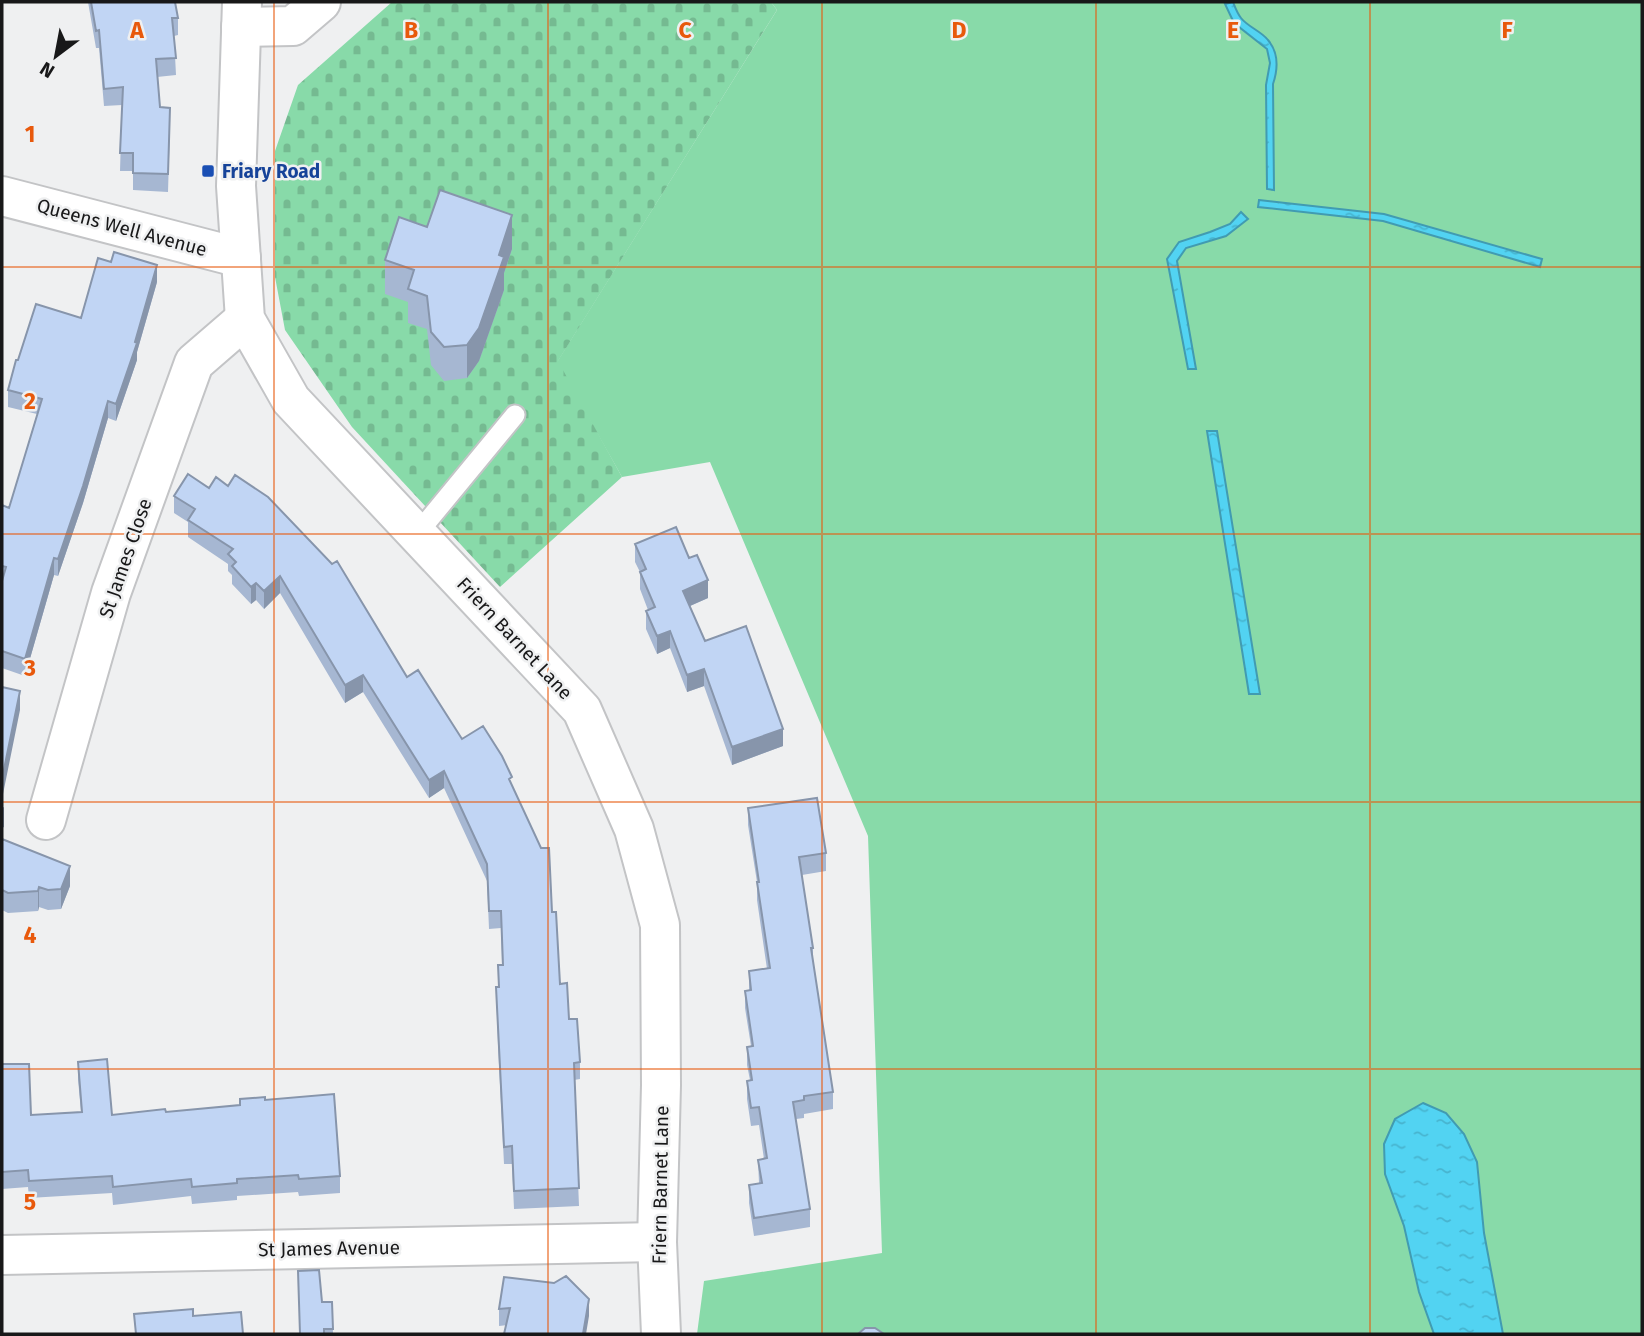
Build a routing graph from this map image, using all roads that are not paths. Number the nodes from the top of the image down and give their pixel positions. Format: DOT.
graph roads {
  1 [pos="321,2"];
  2 [pos="242,15"];
  3 [pos="2,196"];
  4 [pos="241,258"];
  5 [pos="245,319"];
  6 [pos="515,415"];
  7 [pos="417,534"];
  8 [pos="46,820"];
  9 [pos="657,1242"];
  10 [pos="2,1255"];
  11 [pos="661,1334"];
  1 -- 2 [label="street"];
  2 -- 4 [label="street, Friern Barnet Lane"];
  3 -- 4 [label="street, Queens Well Avenue"];
  4 -- 5 [label="street, Friern Barnet Lane"];
  5 -- 7 [label="street, Friern Barnet Lane"];
  5 -- 8 [label="street, St James Close"];
  6 -- 7 [label="lane"];
  7 -- 9 [label="street, Friern Barnet Lane"];
  9 -- 10 [label="street, St James Avenue"];
  9 -- 11 [label="street, Friern Barnet Lane"];
}
